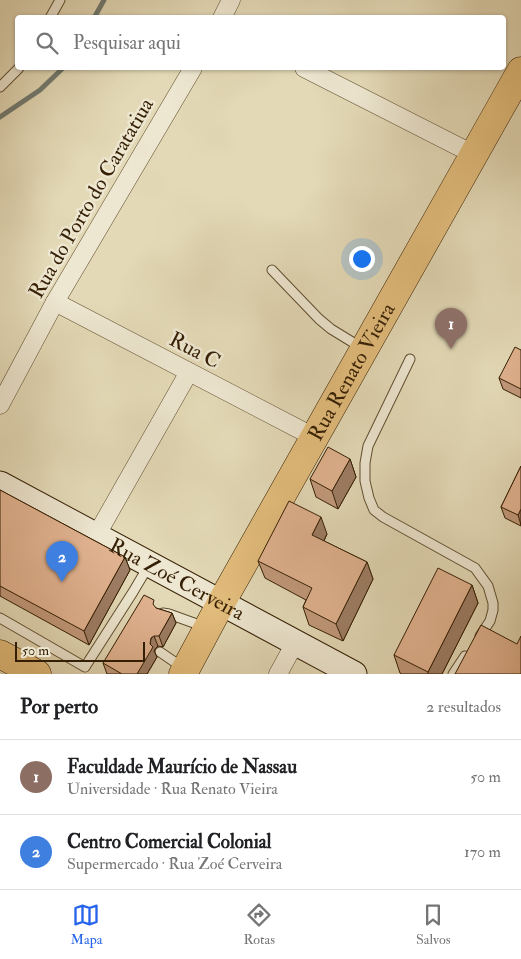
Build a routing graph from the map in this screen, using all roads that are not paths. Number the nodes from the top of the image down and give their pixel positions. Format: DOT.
graph roads {
  1 [pos="60,0"];
  2 [pos="231,0"];
  3 [pos="52,15"];
  4 [pos="224,15"];
  5 [pos="17,70"];
  6 [pos="192,70"];
  7 [pos="308,70"];
  8 [pos="521,71"];
  9 [pos="0,87"];
  10 [pos="475,155"];
  11 [pos="272,270"];
  12 [pos="56,302"];
  13 [pos="364,349"];
  14 [pos="410,359"];
  15 [pos="189,372"];
  16 [pos="0,405"];
  17 [pos="314,437"];
  18 [pos="0,484"];
  19 [pos="96,536"];
  20 [pos="149,565"];
  21 [pos="220,603"];
  22 [pos="162,613"];
  23 [pos="0,618"];
  24 [pos="208,627"];
  25 [pos="295,643"];
  26 [pos="160,652"];
  27 [pos="0,654"];
  28 [pos="82,670"];
  29 [pos="184,672"];
  30 [pos="37,674"];
  31 [pos="278,674"];
  32 [pos="354,674"];
  33 [pos="453,674"];
  1 -- 3 [label="lane"];
  2 -- 4 [label="street"];
  5 -- 9 [label="lane"];
  6 -- 12 [label="street, Rua do Porto do Caratatiua"];
  7 -- 10 [label="street"];
  8 -- 10 [label="main road, Rua Renato Vieira"];
  10 -- 13 [label="main road, Rua Renato Vieira"];
  11 -- 13 [label="lane"];
  12 -- 15 [label="street, Rua C"];
  12 -- 16 [label="street, Rua do Porto do Caratatiua"];
  13 -- 17 [label="main road, Rua Renato Vieira"];
  14 -- 33 [label="lane"];
  15 -- 17 [label="street, Rua C"];
  15 -- 19 [label="street"];
  17 -- 21 [label="main road, Rua Renato Vieira"];
  18 -- 19 [label="street, Rua Zoé Cerveira"];
  19 -- 20 [label="street, Rua Zoé Cerveira"];
  20 -- 21 [label="street, Rua Zoé Cerveira"];
  20 -- 28 [label="lane"];
  21 -- 24 [label="main road, Rua Renato Vieira"];
  21 -- 25 [label="street, Rua Zoé Cerveira"];
  22 -- 24 [label="lane"];
  23 -- 28 [label="lane"];
  24 -- 29 [label="main road, Rua Renato Vieira"];
  25 -- 31 [label="street"];
  25 -- 32 [label="street, Rua Zoé Cerveira"];
  26 -- 29 [label="lane"];
  27 -- 30 [label="main road"];
}
